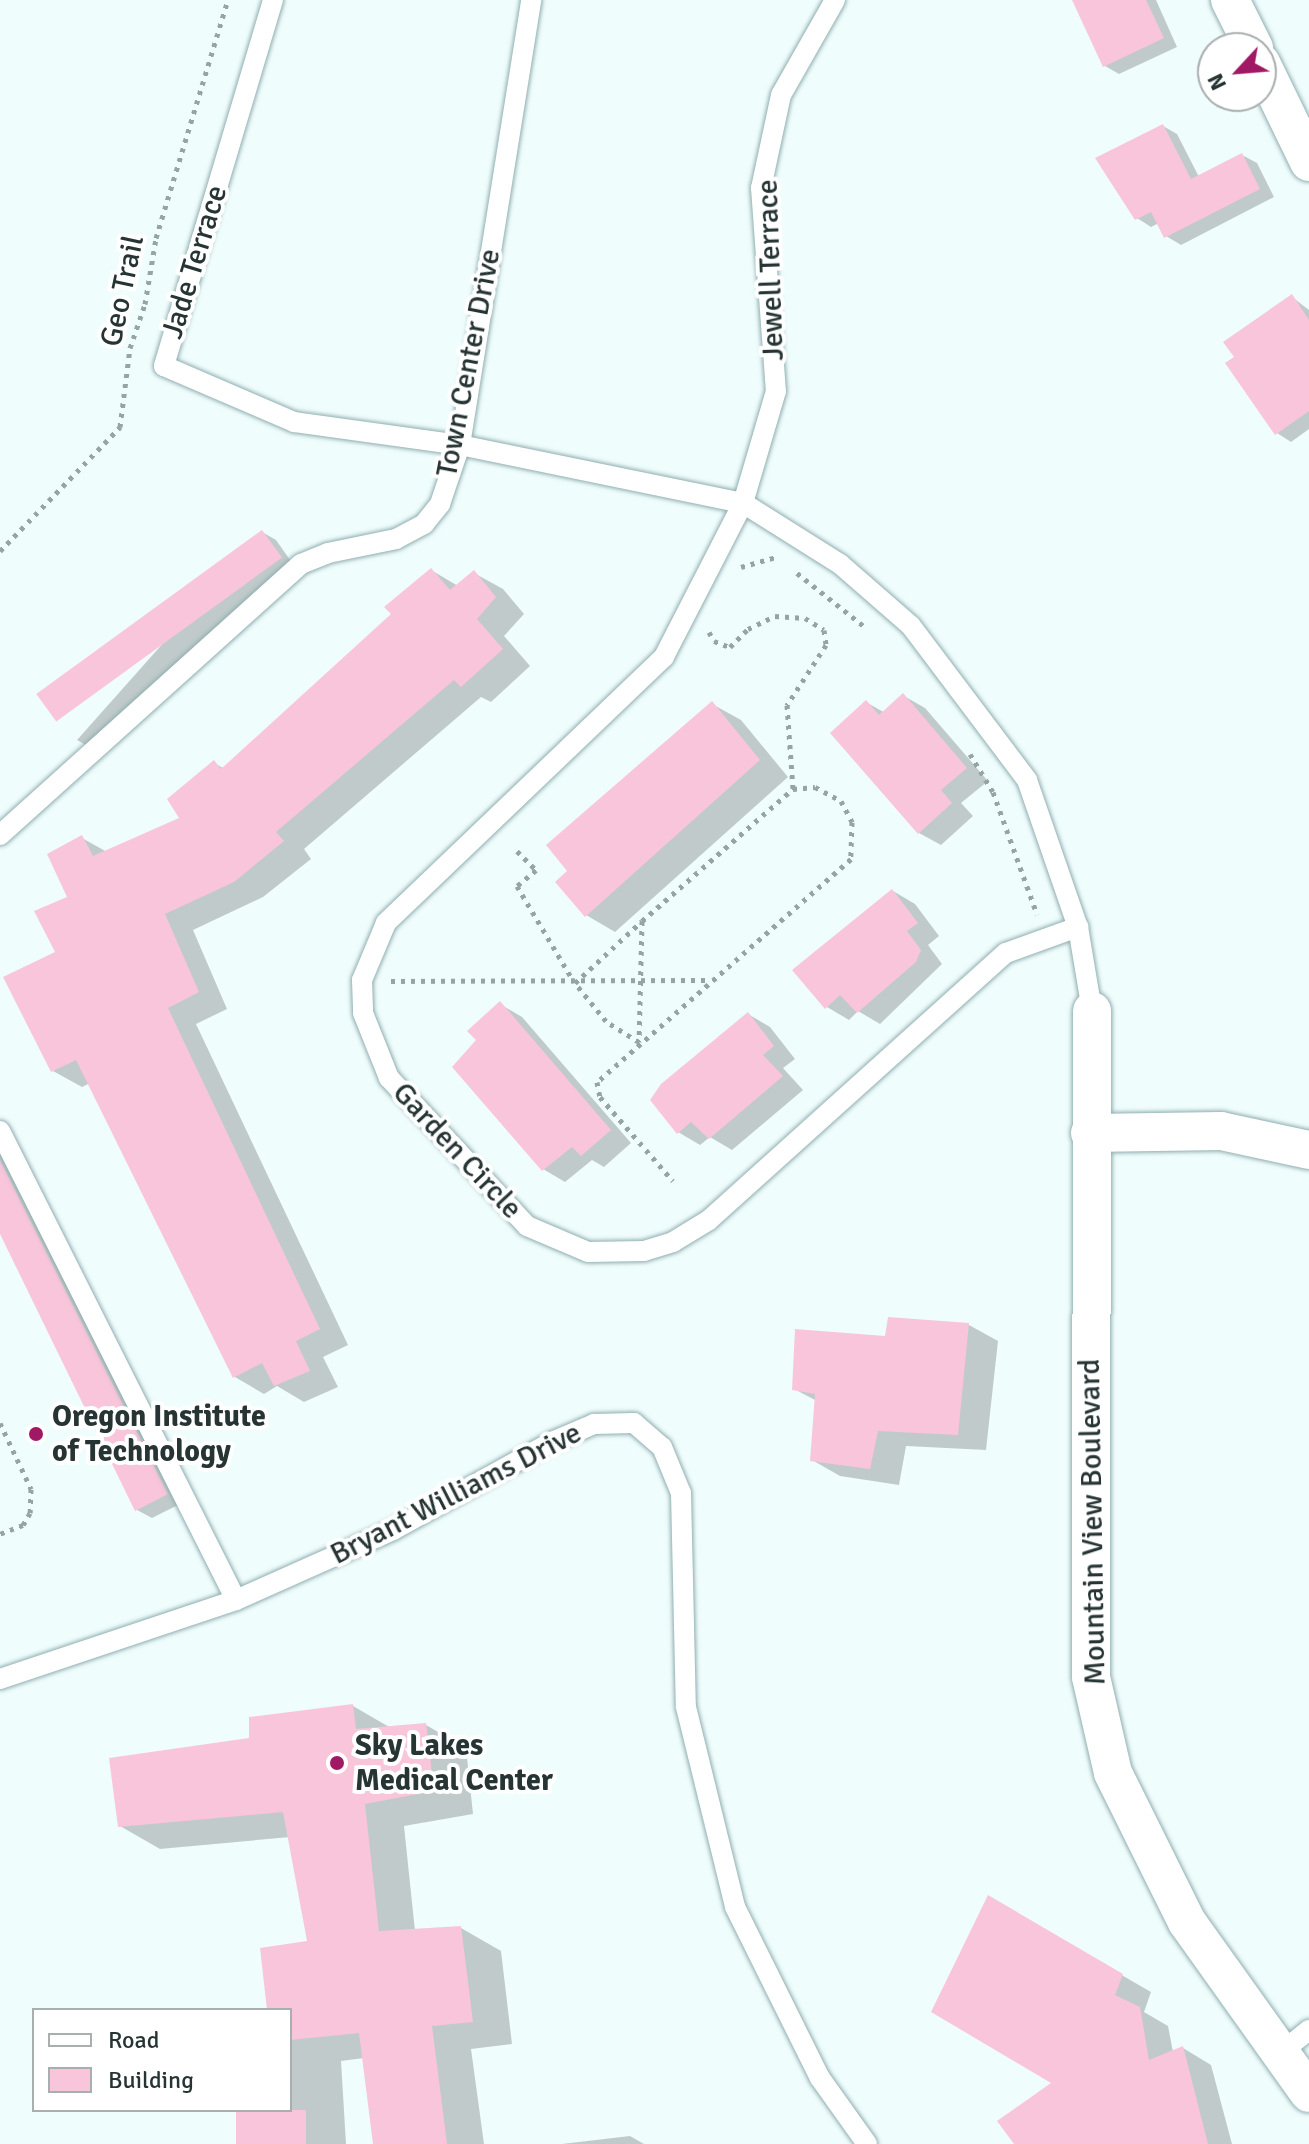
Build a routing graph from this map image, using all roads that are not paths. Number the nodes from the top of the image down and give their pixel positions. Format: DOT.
graph roads {
  1 [pos="273,0"];
  2 [pos="531,0"];
  3 [pos="835,0"];
  4 [pos="1230,0"];
  5 [pos="1246,32"];
  6 [pos="1277,96"];
  7 [pos="1309,162"];
  8 [pos="460,445"];
  9 [pos="743,503"];
  10 [pos="0,835"];
  11 [pos="1078,927"];
  12 [pos="1092,1011"];
  13 [pos="0,1131"];
  14 [pos="1090,1133"];
  15 [pos="1309,1150"];
  16 [pos="236,1600"];
  17 [pos="0,1679"];
  18 [pos="1309,2030"];
  19 [pos="1278,2055"];
  20 [pos="1309,2093"];
  21 [pos="867,2144"];
  1 -- 8 [label="lane, Jade Terrace"];
  2 -- 8 [label="lane, Town Center Drive"];
  3 -- 9 [label="lane, Jewell Terrace"];
  4 -- 5 [label="street"];
  6 -- 7 [label="street"];
  8 -- 9 [label="lane"];
  8 -- 10 [label="lane, Town Center Drive"];
  9 -- 11 [label="lane"];
  9 -- 11 [label="lane, Garden Circle"];
  11 -- 12 [label="lane"];
  12 -- 14 [label="street, Mountain View Boulevard"];
  13 -- 16 [label="lane"];
  14 -- 15 [label="street"];
  14 -- 19 [label="street, Mountain View Boulevard"];
  16 -- 17 [label="lane, Bryant Williams Drive"];
  16 -- 21 [label="lane, Bryant Williams Drive"];
  18 -- 19 [label="lane"];
  19 -- 20 [label="street, Mountain View Boulevard"];
}
